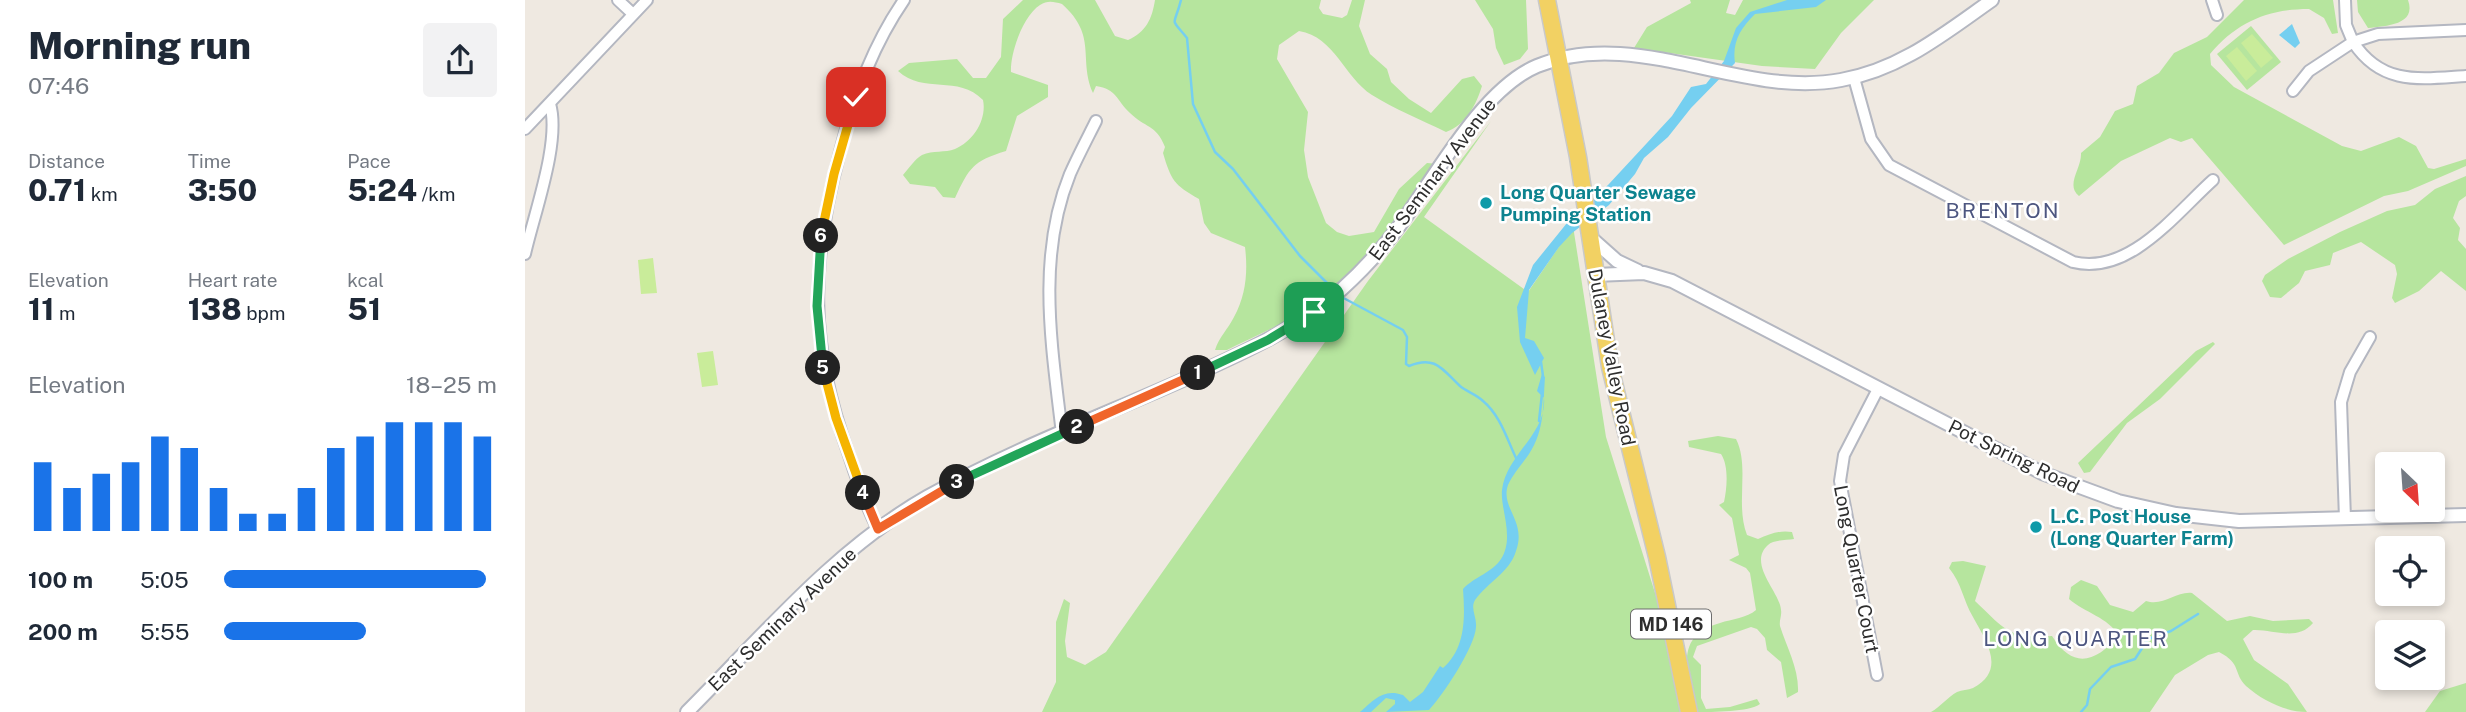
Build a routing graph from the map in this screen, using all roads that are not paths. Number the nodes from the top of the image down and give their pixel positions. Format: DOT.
graph roads {
  1 [pos="618,0"];
  2 [pos="647,0"];
  3 [pos="904,0"];
  4 [pos="1547,0"];
  5 [pos="1992,0"];
  6 [pos="2213,0"];
  7 [pos="2345,0"];
  8 [pos="633,14"];
  9 [pos="2217,15"];
  10 [pos="2466,30"];
  11 [pos="2353,42"];
  12 [pos="1559,60"];
  13 [pos="2466,76"];
  14 [pos="1854,78"];
  15 [pos="2293,91"];
  16 [pos="550,104"];
  17 [pos="1096,121"];
  18 [pos="525,130"];
  19 [pos="2213,180"];
  20 [pos="1589,229"];
  21 [pos="525,254"];
  22 [pos="1644,273"];
  23 [pos="1595,275"];
  24 [pos="2370,337"];
  25 [pos="1878,389"];
  26 [pos="1062,434"];
  27 [pos="2466,514"];
  28 [pos="2345,519"];
  29 [pos="878,529"];
  30 [pos="1877,675"];
  31 [pos="687,712"];
  32 [pos="1689,712"];
  1 -- 8 [label="street"];
  2 -- 8 [label="street"];
  3 -- 29 [label="street"];
  4 -- 12 [label="main road, Dulaney Valley Road / MD 146"];
  5 -- 14 [label="street, East Seminary Avenue"];
  6 -- 9 [label="street"];
  7 -- 11 [label="street"];
  8 -- 16 [label="street"];
  10 -- 11 [label="street"];
  11 -- 13 [label="street"];
  11 -- 15 [label="street"];
  12 -- 14 [label="street, East Seminary Avenue"];
  12 -- 20 [label="main road, Dulaney Valley Road / MD 146"];
  12 -- 26 [label="street, East Seminary Avenue"];
  14 -- 19 [label="street"];
  16 -- 18 [label="street"];
  16 -- 21 [label="street"];
  17 -- 26 [label="street"];
  20 -- 22 [label="street"];
  20 -- 23 [label="main road, Dulaney Valley Road / MD 146"];
  22 -- 23 [label="street, Pot Spring Road"];
  22 -- 25 [label="street, Pot Spring Road"];
  23 -- 32 [label="main road, Dulaney Valley Road / MD 146"];
  24 -- 28 [label="street"];
  25 -- 28 [label="street, Pot Spring Road"];
  25 -- 30 [label="street, Long Quarter Court"];
  26 -- 29 [label="street, East Seminary Avenue"];
  27 -- 28 [label="street, Pot Spring Road"];
  29 -- 31 [label="street, East Seminary Avenue"];
}
